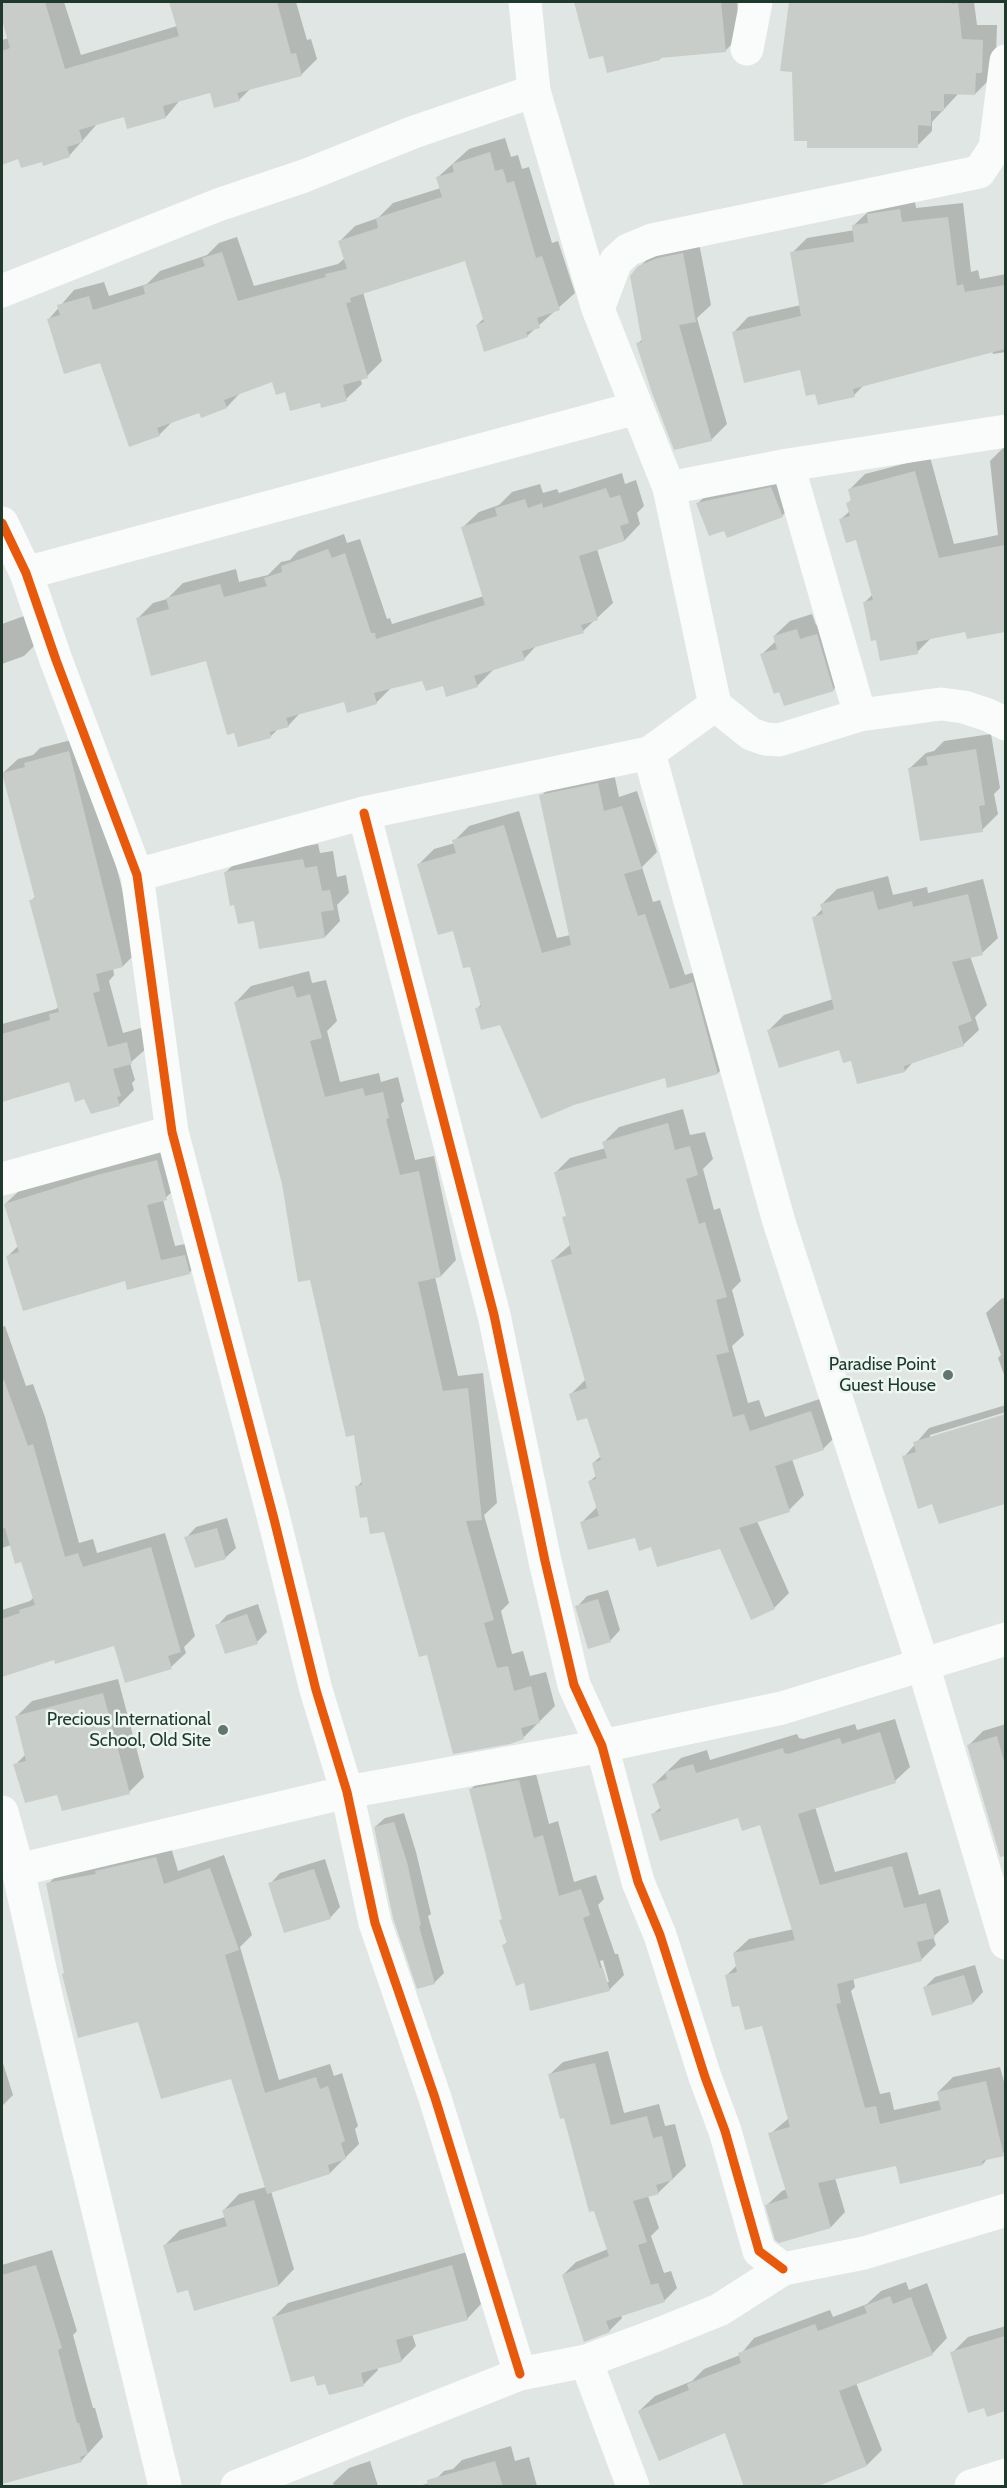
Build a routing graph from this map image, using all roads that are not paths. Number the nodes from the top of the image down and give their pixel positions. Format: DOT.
graph roads {
  1 [pos="525,2"];
  2 [pos="756,2"];
  3 [pos="747,49"];
  4 [pos="1005,61"];
  5 [pos="534,91"];
  6 [pos="1000,147"];
  7 [pos="2,291"];
  8 [pos="598,309"];
  9 [pos="636,408"];
  10 [pos="1005,431"];
  11 [pos="788,465"];
  12 [pos="669,488"];
  13 [pos="2,523"];
  14 [pos="26,573"];
  15 [pos="715,705"];
  16 [pos="860,715"];
  17 [pos="1005,724"];
  18 [pos="649,753"];
  19 [pos="364,813"];
  20 [pos="137,875"];
  21 [pos="172,1132"];
  22 [pos="2,1179"];
  23 [pos="1005,1639"];
  24 [pos="923,1665"];
  25 [pos="602,1746"];
  26 [pos="347,1792"];
  27 [pos="2,1812"];
  28 [pos="18,1870"];
  29 [pos="1005,1943"];
  30 [pos="1005,2210"];
  31 [pos="783,2270"];
  32 [pos="586,2361"];
  33 [pos="520,2374"];
  34 [pos="303,2474"];
  35 [pos="1005,2475"];
  36 [pos="160,2485"];
  37 [pos="237,2487"];
  38 [pos="633,2487"];
  39 [pos="971,2487"];
  1 -- 5 [label="street"];
  2 -- 3 [label="street"];
  4 -- 6 [label="street"];
  5 -- 7 [label="street"];
  5 -- 8 [label="street"];
  6 -- 8 [label="street"];
  8 -- 9 [label="street"];
  9 -- 12 [label="street"];
  9 -- 14 [label="street"];
  10 -- 11 [label="street"];
  11 -- 12 [label="street"];
  11 -- 16 [label="street"];
  12 -- 15 [label="street"];
  13 -- 14 [label="street"];
  14 -- 20 [label="street"];
  15 -- 16 [label="street"];
  15 -- 18 [label="street"];
  16 -- 17 [label="street"];
  18 -- 19 [label="street"];
  18 -- 24 [label="street"];
  19 -- 20 [label="street"];
  19 -- 25 [label="street"];
  20 -- 21 [label="street"];
  21 -- 22 [label="street"];
  21 -- 26 [label="street"];
  23 -- 24 [label="street"];
  24 -- 25 [label="street"];
  24 -- 29 [label="street"];
  25 -- 26 [label="street"];
  25 -- 31 [label="street"];
  26 -- 28 [label="street"];
  26 -- 33 [label="street"];
  27 -- 28 [label="street"];
  28 -- 36 [label="street"];
  30 -- 31 [label="street"];
  31 -- 32 [label="street"];
  32 -- 33 [label="street"];
  32 -- 38 [label="street"];
  33 -- 34 [label="street"];
  34 -- 37 [label="street"];
  35 -- 39 [label="street"];
}
